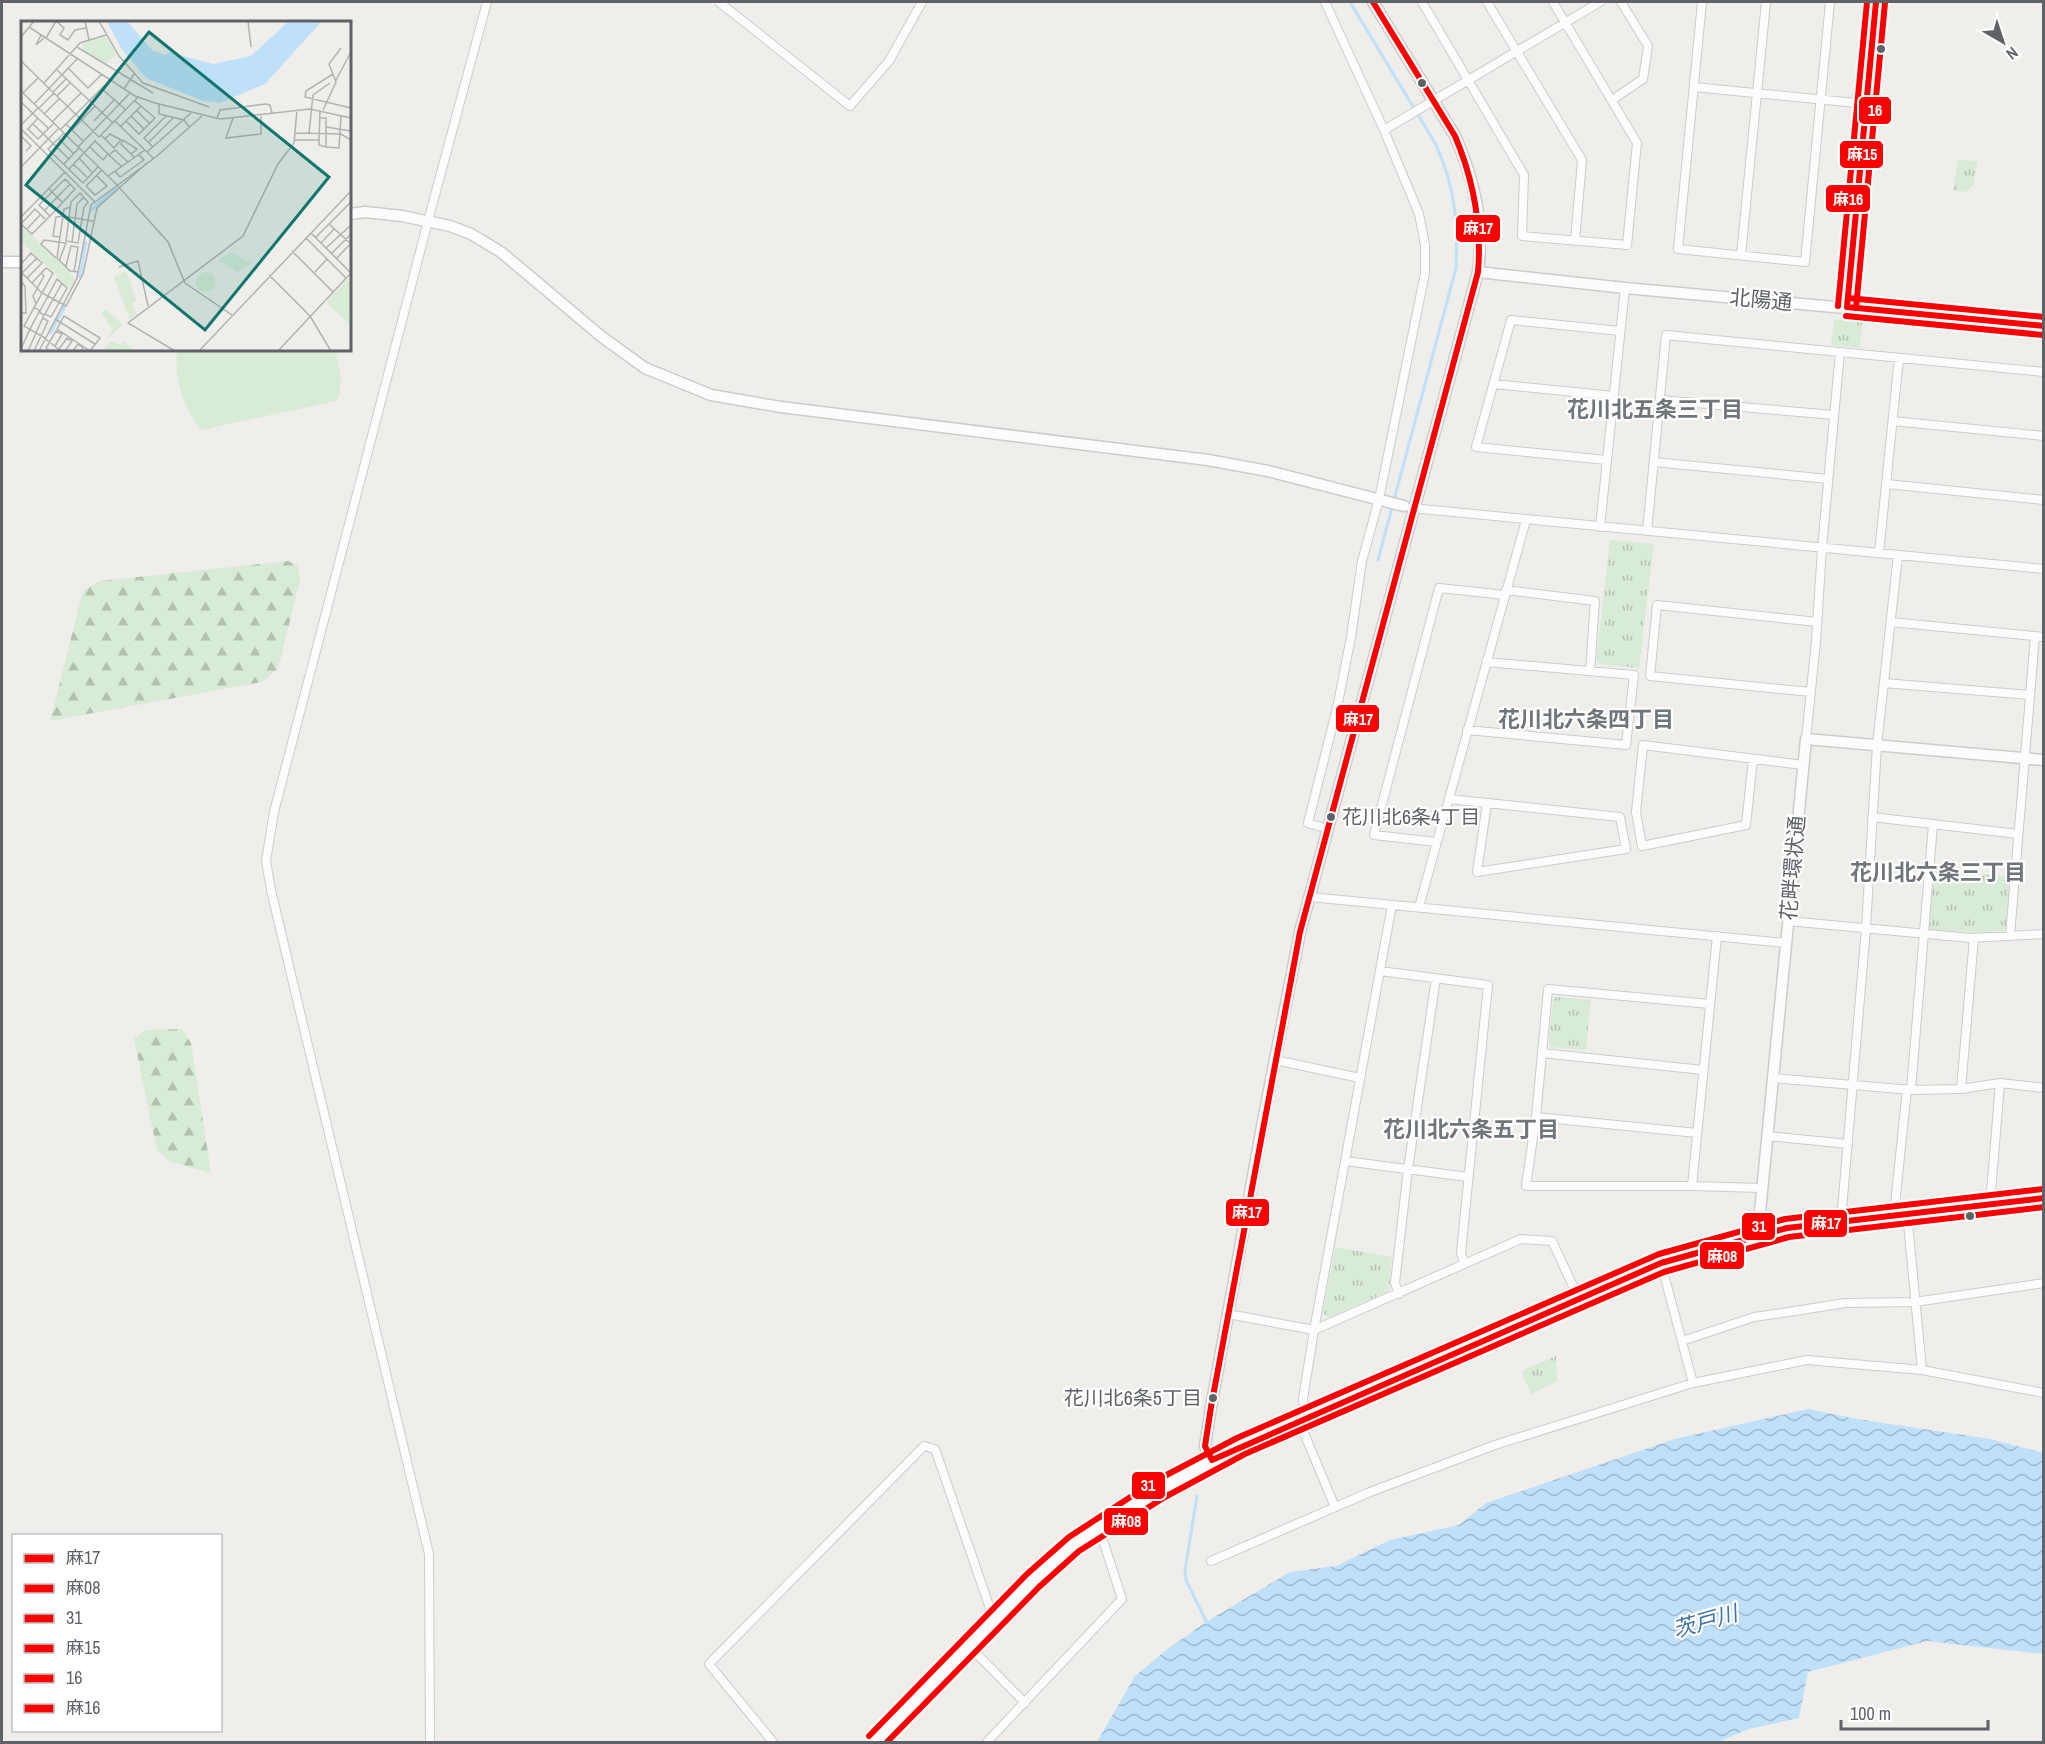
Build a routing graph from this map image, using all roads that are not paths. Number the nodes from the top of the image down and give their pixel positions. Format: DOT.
graph roads {
  1 [pos="487,2"];
  2 [pos="719,2"];
  3 [pos="922,2"];
  4 [pos="1325,2"];
  5 [pos="1373,2"];
  6 [pos="1422,2"];
  7 [pos="1487,2"];
  8 [pos="1553,2"];
  9 [pos="1600,2"];
  10 [pos="1621,2"];
  11 [pos="1702,2"];
  12 [pos="1766,2"];
  13 [pos="1830,2"];
  14 [pos="1876,2"];
  15 [pos="1565,22"];
  16 [pos="1517,51"];
  17 [pos="1469,79"];
  18 [pos="1694,87"];
  19 [pos="1757,93"];
  20 [pos="1612,100"];
  21 [pos="1820,100"];
  22 [pos="1433,101"];
  23 [pos="1866,104"];
  24 [pos="1384,130"];
  25 [pos="351,214"];
  26 [pos="428,221"];
  27 [pos="1575,241"];
  28 [pos="1741,255"];
  29 [pos="2,262"];
  30 [pos="21,262"];
  31 [pos="1478,272"];
  32 [pos="1625,288"];
  33 [pos="1847,307"];
  34 [pos="2043,326"];
  35 [pos="1620,331"];
  36 [pos="1840,352"];
  37 [pos="1899,358"];
  38 [pos="2043,372"];
  39 [pos="1493,384"];
  40 [pos="1614,396"];
  41 [pos="1660,400"];
  42 [pos="1834,415"];
  43 [pos="1893,421"];
  44 [pos="2043,436"];
  45 [pos="1607,460"];
  46 [pos="1654,462"];
  47 [pos="1828,479"];
  48 [pos="1887,484"];
  49 [pos="1383,500"];
  50 [pos="2043,500"];
  51 [pos="1409,508"];
  52 [pos="1526,520"];
  53 [pos="1600,527"];
  54 [pos="1647,531"];
  55 [pos="1822,548"];
  56 [pos="1879,553"];
  57 [pos="1898,555"];
  58 [pos="2043,569"];
  59 [pos="1506,592"];
  60 [pos="1817,622"];
  61 [pos="1891,622"];
  62 [pos="2039,637"];
  63 [pos="1486,662"];
  64 [pos="1590,671"];
  65 [pos="1884,683"];
  66 [pos="1810,692"];
  67 [pos="2030,695"];
  68 [pos="1467,730"];
  69 [pos="1806,739"];
  70 [pos="1877,745"];
  71 [pos="2025,758"];
  72 [pos="1753,759"];
  73 [pos="2043,760"];
  74 [pos="1803,765"];
  75 [pos="1449,799"];
  76 [pos="1487,803"];
  77 [pos="1872,817"];
  78 [pos="1933,824"];
  79 [pos="1328,829"];
  80 [pos="2018,834"];
  81 [pos="1437,842"];
  82 [pos="1310,897"];
  83 [pos="1392,905"];
  84 [pos="1419,907"];
  85 [pos="1788,921"];
  86 [pos="1866,928"];
  87 [pos="1922,934"];
  88 [pos="2043,934"];
  89 [pos="1717,936"];
  90 [pos="2010,936"];
  91 [pos="1974,938"];
  92 [pos="1786,943"];
  93 [pos="1380,971"];
  94 [pos="1436,978"];
  95 [pos="1710,1004"];
  96 [pos="1542,1053"];
  97 [pos="1275,1060"];
  98 [pos="1703,1070"];
  99 [pos="1360,1078"];
  100 [pos="1773,1078"];
  101 [pos="2000,1083"];
  102 [pos="1854,1085"];
  103 [pos="2043,1088"];
  104 [pos="1909,1089"];
  105 [pos="1961,1089"];
  106 [pos="1536,1117"];
  107 [pos="1697,1133"];
  108 [pos="1767,1136"];
  109 [pos="1848,1144"];
  110 [pos="1345,1161"];
  111 [pos="1408,1169"];
  112 [pos="1468,1177"];
  113 [pos="1692,1186"];
  114 [pos="1762,1188"];
  115 [pos="2043,1198"];
  116 [pos="1990,1204"];
  117 [pos="1907,1213"];
  118 [pos="1894,1214"];
  119 [pos="1841,1221"];
  120 [pos="1762,1234"];
  121 [pos="1661,1263"];
  122 [pos="1464,1264"];
  123 [pos="2043,1283"];
  124 [pos="1400,1294"];
  125 [pos="1579,1299"];
  126 [pos="1915,1302"];
  127 [pos="1228,1314"];
  128 [pos="1314,1330"];
  129 [pos="1682,1341"];
  130 [pos="1923,1370"];
  131 [pos="1693,1383"];
  132 [pos="2043,1393"];
  133 [pos="1302,1420"];
  134 [pos="1212,1460"];
  135 [pos="1335,1507"];
  136 [pos="1099,1528"];
  137 [pos="1211,1561"];
  138 [pos="994,1620"];
  139 [pos="969,1646"];
  140 [pos="1025,1703"];
  141 [pos="430,1743"];
  142 [pos="773,1743"];
  143 [pos="875,1743"];
  144 [pos="987,1743"];
  1 -- 26 [label="street"];
  2 -- 3 [label="street"];
  4 -- 24 [label="street"];
  5 -- 22 [label="street"];
  6 -- 17 [label="street"];
  7 -- 16 [label="street"];
  8 -- 15 [label="street"];
  9 -- 15 [label="street"];
  10 -- 20 [label="street"];
  11 -- 18 [label="street"];
  12 -- 19 [label="street"];
  13 -- 21 [label="street"];
  14 -- 23 [label="street"];
  15 -- 16 [label="street"];
  15 -- 20 [label="street"];
  16 -- 17 [label="street"];
  16 -- 27 [label="street"];
  17 -- 22 [label="street"];
  17 -- 27 [label="street"];
  18 -- 19 [label="street"];
  18 -- 28 [label="street"];
  19 -- 21 [label="street"];
  19 -- 28 [label="street"];
  20 -- 27 [label="street"];
  21 -- 23 [label="street"];
  21 -- 28 [label="street"];
  22 -- 24 [label="street"];
  22 -- 31 [label="street"];
  23 -- 33 [label="street"];
  24 -- 49 [label="street"];
  25 -- 26 [label="street"];
  26 -- 49 [label="street"];
  26 -- 141 [label="street"];
  29 -- 30 [label="street"];
  31 -- 32 [label="street, 北陽通"];
  31 -- 51 [label="street"];
  32 -- 33 [label="street, 北陽通"];
  32 -- 35 [label="street"];
  33 -- 34 [label="street, 北陽通"];
  35 -- 39 [label="street"];
  35 -- 40 [label="street"];
  36 -- 37 [label="street"];
  36 -- 41 [label="street"];
  36 -- 42 [label="street"];
  37 -- 38 [label="street"];
  37 -- 43 [label="street"];
  39 -- 40 [label="street"];
  39 -- 45 [label="street"];
  40 -- 45 [label="street"];
  41 -- 42 [label="street"];
  41 -- 46 [label="street"];
  42 -- 47 [label="street"];
  43 -- 44 [label="street"];
  43 -- 48 [label="street"];
  45 -- 53 [label="street"];
  46 -- 47 [label="street"];
  46 -- 54 [label="street"];
  47 -- 55 [label="street"];
  48 -- 50 [label="street"];
  48 -- 56 [label="street"];
  49 -- 51 [label="street"];
  49 -- 79 [label="street"];
  51 -- 52 [label="street"];
  51 -- 79 [label="street"];
  52 -- 53 [label="street"];
  52 -- 59 [label="street"];
  53 -- 54 [label="street"];
  54 -- 55 [label="street"];
  55 -- 56 [label="street"];
  55 -- 60 [label="street"];
  56 -- 57 [label="street"];
  57 -- 58 [label="street"];
  57 -- 61 [label="street"];
  59 -- 63 [label="street"];
  59 -- 64 [label="street"];
  59 -- 81 [label="street"];
  60 -- 66 [label="street"];
  60 -- 66 [label="street"];
  61 -- 62 [label="street"];
  61 -- 65 [label="street"];
  62 -- 67 [label="street"];
  63 -- 64 [label="street"];
  63 -- 68 [label="street"];
  64 -- 68 [label="street"];
  65 -- 67 [label="street"];
  65 -- 70 [label="street"];
  66 -- 69 [label="street"];
  67 -- 71 [label="street"];
  68 -- 75 [label="street"];
  69 -- 70 [label="street"];
  69 -- 74 [label="street, 花畔環状通"];
  70 -- 71 [label="street"];
  70 -- 77 [label="street"];
  71 -- 73 [label="street"];
  71 -- 80 [label="street"];
  72 -- 72 [label="street"];
  72 -- 74 [label="street"];
  74 -- 85 [label="street, 花畔環状通"];
  75 -- 76 [label="street"];
  75 -- 81 [label="street"];
  76 -- 76 [label="street"];
  77 -- 78 [label="street"];
  77 -- 86 [label="street"];
  78 -- 80 [label="street"];
  78 -- 87 [label="street"];
  79 -- 82 [label="street"];
  80 -- 90 [label="street"];
  81 -- 84 [label="street"];
  82 -- 83 [label="street"];
  82 -- 97 [label="street"];
  83 -- 84 [label="street"];
  83 -- 93 [label="street"];
  84 -- 89 [label="street"];
  85 -- 86 [label="street"];
  85 -- 92 [label="street, 花畔環状通"];
  86 -- 87 [label="street"];
  86 -- 102 [label="street"];
  87 -- 91 [label="street"];
  87 -- 104 [label="street"];
  88 -- 90 [label="street"];
  89 -- 92 [label="street"];
  89 -- 95 [label="street"];
  90 -- 91 [label="street"];
  91 -- 105 [label="street"];
  92 -- 100 [label="street, 花畔環状通"];
  93 -- 94 [label="street"];
  93 -- 99 [label="street"];
  94 -- 111 [label="street"];
  94 -- 112 [label="street"];
  95 -- 96 [label="street"];
  95 -- 98 [label="street"];
  96 -- 98 [label="street"];
  96 -- 106 [label="street"];
  97 -- 99 [label="street"];
  97 -- 127 [label="street"];
  98 -- 107 [label="street"];
  99 -- 110 [label="street"];
  100 -- 102 [label="street"];
  100 -- 108 [label="street, 花畔環状通"];
  101 -- 103 [label="street"];
  101 -- 105 [label="street"];
  101 -- 116 [label="street"];
  102 -- 104 [label="street"];
  102 -- 109 [label="street"];
  104 -- 105 [label="street"];
  104 -- 118 [label="street"];
  106 -- 107 [label="street"];
  106 -- 113 [label="street"];
  107 -- 113 [label="street"];
  108 -- 109 [label="street"];
  108 -- 114 [label="street, 花畔環状通"];
  109 -- 119 [label="street"];
  110 -- 111 [label="street"];
  110 -- 128 [label="street"];
  111 -- 112 [label="street"];
  111 -- 124 [label="street"];
  112 -- 122 [label="street"];
  113 -- 114 [label="street"];
  114 -- 120 [label="street, 花畔環状通"];
  115 -- 116 [label="street"];
  116 -- 117 [label="street"];
  117 -- 118 [label="street"];
  117 -- 126 [label="street"];
  118 -- 119 [label="street"];
  119 -- 120 [label="street"];
  120 -- 121 [label="street"];
  121 -- 125 [label="street"];
  121 -- 129 [label="street"];
  122 -- 124 [label="street"];
  122 -- 125 [label="street"];
  123 -- 126 [label="street"];
  124 -- 128 [label="street"];
  125 -- 133 [label="street"];
  126 -- 129 [label="street"];
  126 -- 130 [label="street"];
  127 -- 128 [label="street"];
  127 -- 134 [label="street"];
  128 -- 133 [label="street"];
  129 -- 131 [label="street"];
  130 -- 131 [label="street"];
  130 -- 132 [label="street"];
  131 -- 135 [label="street"];
  133 -- 134 [label="street"];
  133 -- 135 [label="street"];
  134 -- 136 [label="street"];
  135 -- 137 [label="street"];
  136 -- 138 [label="street"];
  136 -- 140 [label="street"];
  138 -- 139 [label="street"];
  138 -- 142 [label="street"];
  139 -- 140 [label="street"];
  139 -- 143 [label="street"];
  140 -- 144 [label="street"];
}
